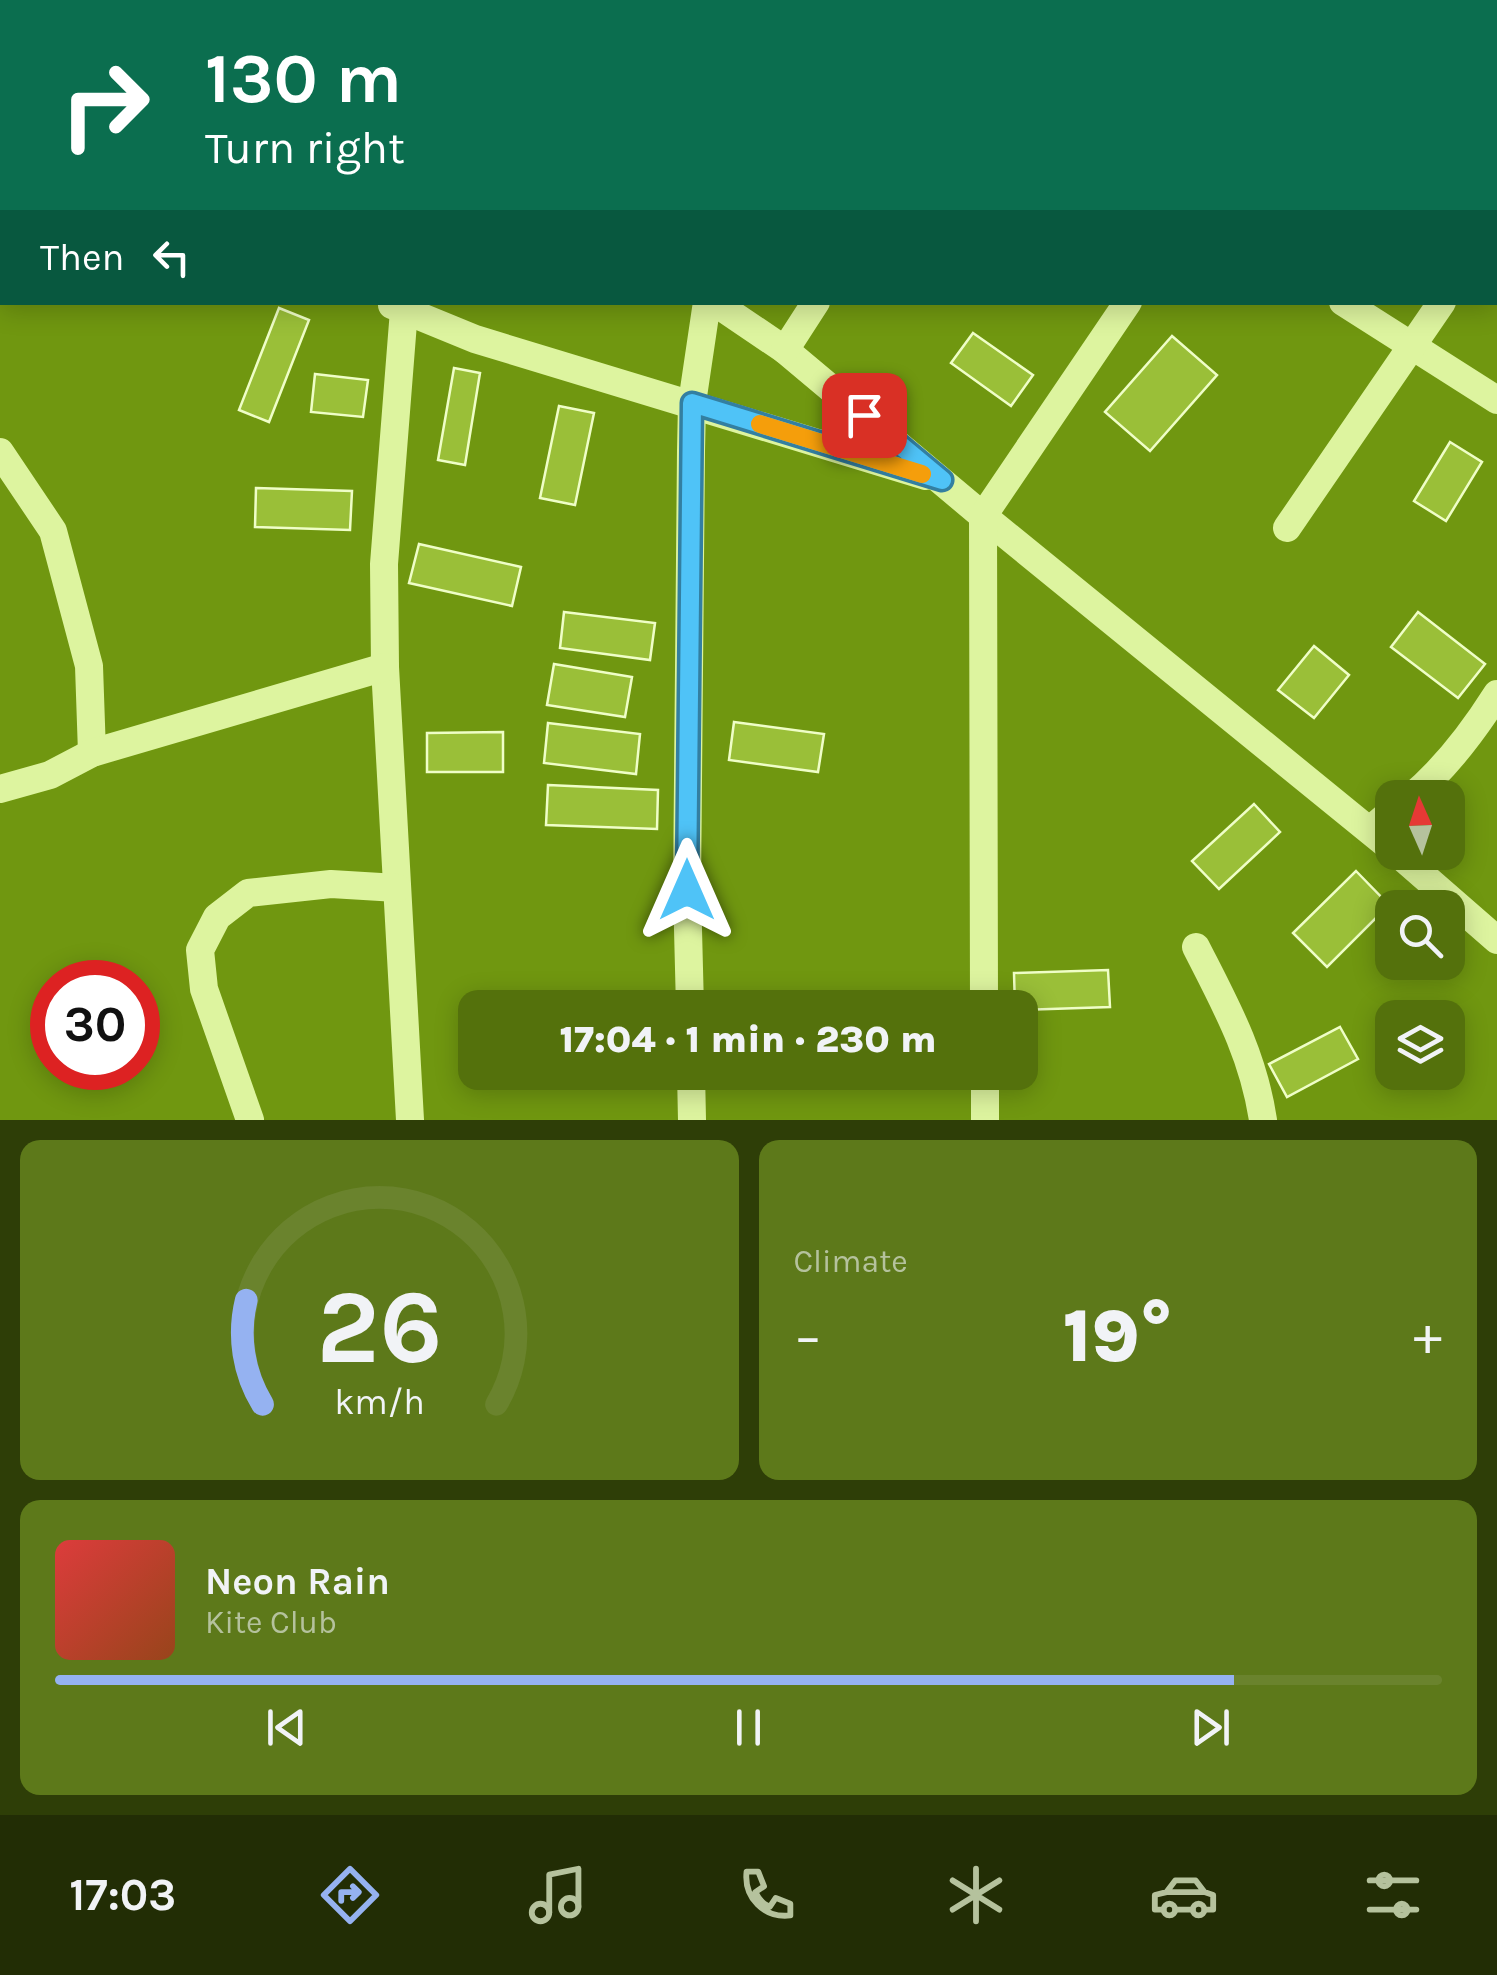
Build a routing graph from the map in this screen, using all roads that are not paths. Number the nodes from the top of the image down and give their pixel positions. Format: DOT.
graph roads {
  1 [pos="707,305"];
  2 [pos="718,305"];
  3 [pos="814,305"];
  4 [pos="1126,305"];
  5 [pos="1347,305"];
  6 [pos="1440,305"];
  7 [pos="396,306"];
  8 [pos="1410,346"];
  9 [pos="785,350"];
  10 [pos="1497,400"];
  11 [pos="692,403"];
  12 [pos="0,452"];
  13 [pos="942,480"];
  14 [pos="983,516"];
  15 [pos="1288,528"];
  16 [pos="384,667"];
  17 [pos="1497,694"];
  18 [pos="92,753"];
  19 [pos="1431,780"];
  20 [pos="0,789"];
  21 [pos="1375,826"];
  22 [pos="1370,830"];
  23 [pos="1375,834"];
  24 [pos="1416,870"];
  25 [pos="398,888"];
  26 [pos="1497,940"];
  27 [pos="1196,947"];
  28 [pos="690,990"];
  29 [pos="984,990"];
  30 [pos="691,1090"];
  31 [pos="984,1090"];
  32 [pos="250,1120"];
  33 [pos="410,1120"];
  34 [pos="692,1120"];
  35 [pos="985,1120"];
  36 [pos="1263,1120"];
  1 -- 11 [label="street"];
  2 -- 9 [label="street"];
  3 -- 9 [label="street"];
  4 -- 14 [label="street"];
  5 -- 8 [label="street"];
  6 -- 8 [label="street"];
  7 -- 11 [label="street"];
  7 -- 16 [label="street"];
  8 -- 10 [label="street"];
  8 -- 15 [label="street"];
  9 -- 13 [label="street"];
  11 -- 13 [label="street"];
  11 -- 28 [label="street"];
  12 -- 18 [label="street"];
  13 -- 14 [label="street"];
  14 -- 22 [label="street"];
  14 -- 29 [label="street"];
  16 -- 18 [label="street"];
  16 -- 25 [label="street"];
  17 -- 19 [label="street"];
  18 -- 20 [label="street"];
  21 -- 22 [label="street"];
  22 -- 23 [label="street"];
  24 -- 26 [label="street"];
  25 -- 32 [label="street"];
  25 -- 33 [label="street"];
  27 -- 36 [label="street"];
  30 -- 34 [label="street"];
  31 -- 35 [label="street"];
}
